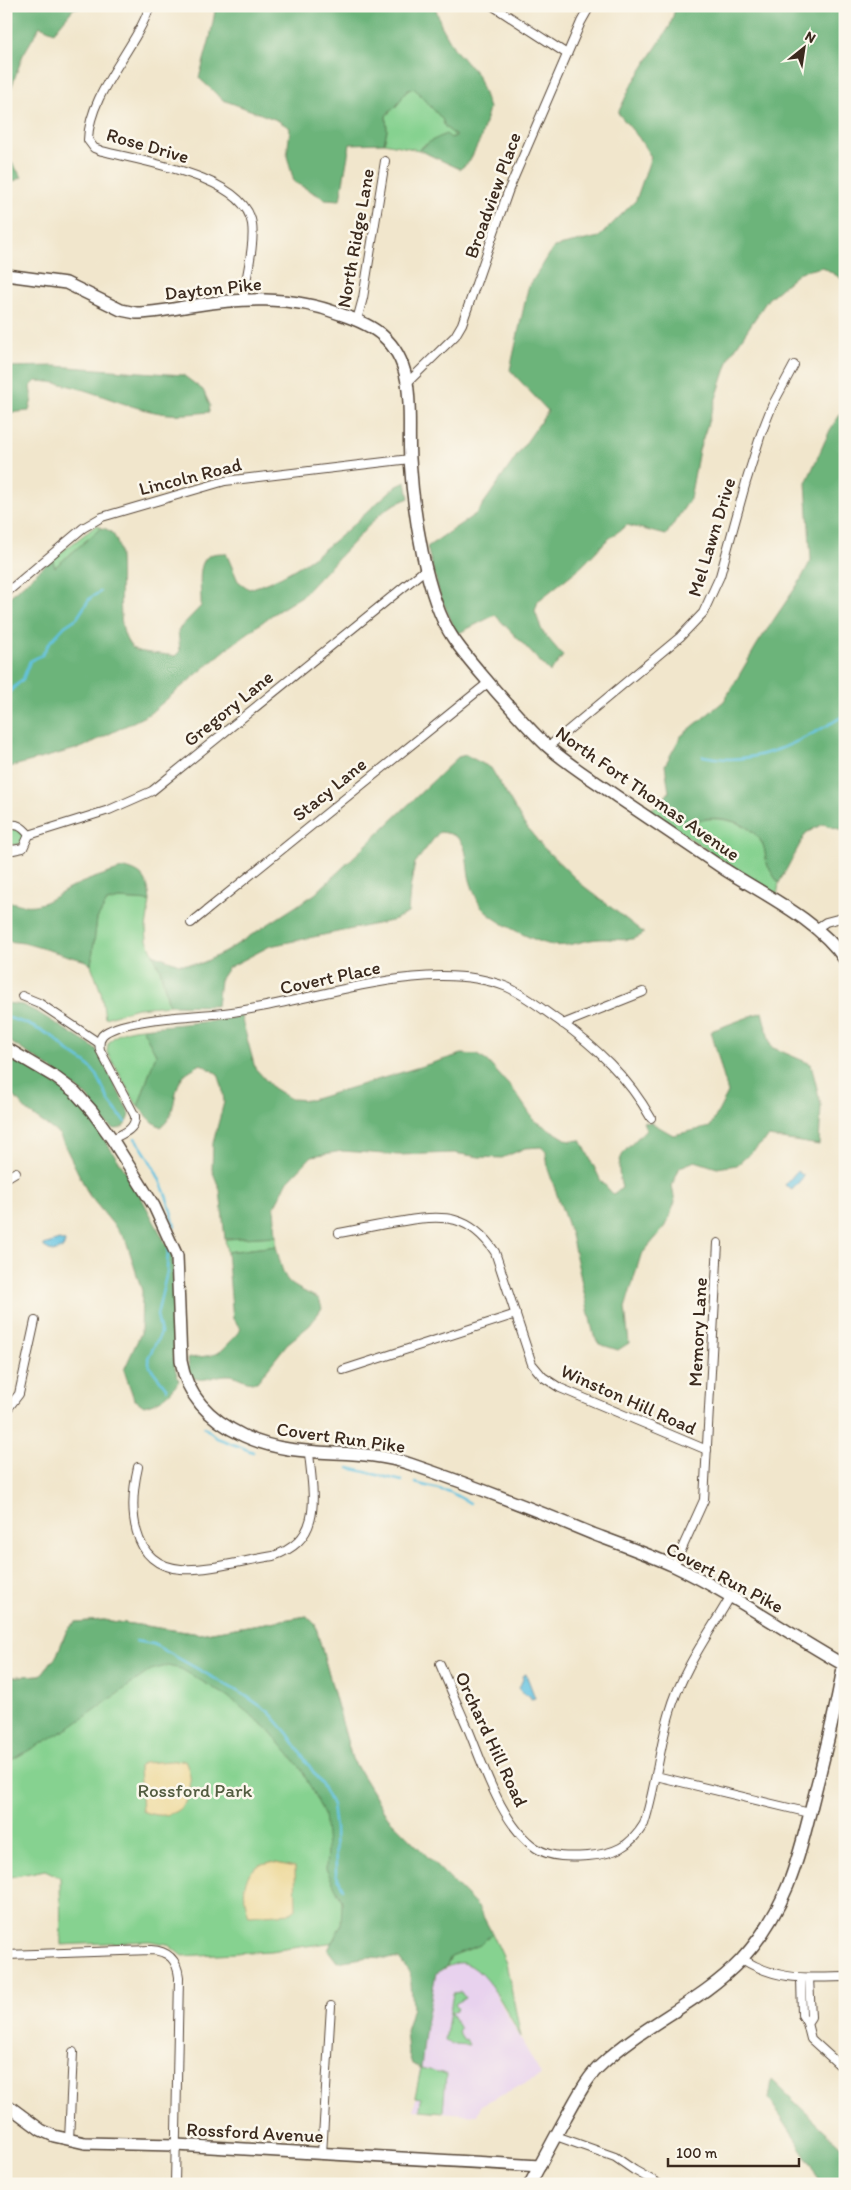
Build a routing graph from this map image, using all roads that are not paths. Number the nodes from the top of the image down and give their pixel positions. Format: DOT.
graph roads {
  1 [pos="150,6"];
  2 [pos="493,6"];
  3 [pos="590,6"];
  4 [pos="567,54"];
  5 [pos="385,161"];
  6 [pos="6,275"];
  7 [pos="243,299"];
  8 [pos="357,320"];
  9 [pos="794,365"];
  10 [pos="407,383"];
  11 [pos="410,459"];
  12 [pos="426,568"];
  13 [pos="6,593"];
  14 [pos="489,682"];
  15 [pos="548,747"];
  16 [pos="6,828"];
  17 [pos="29,835"];
  18 [pos="6,847"];
  19 [pos="845,917"];
  20 [pos="191,923"];
  21 [pos="817,928"];
  22 [pos="845,960"];
  23 [pos="642,992"];
  24 [pos="22,996"];
  25 [pos="563,1024"];
  26 [pos="99,1043"];
  27 [pos="6,1048"];
  28 [pos="651,1118"];
  29 [pos="112,1138"];
  30 [pos="16,1172"];
  31 [pos="6,1178"];
  32 [pos="340,1233"];
  33 [pos="718,1243"];
  34 [pos="516,1314"];
  35 [pos="35,1321"];
  36 [pos="343,1370"];
  37 [pos="6,1411"];
  38 [pos="707,1450"];
  39 [pos="309,1453"];
  40 [pos="138,1467"];
  41 [pos="674,1566"];
  42 [pos="730,1597"];
  43 [pos="844,1662"];
  44 [pos="440,1664"];
  45 [pos="656,1776"];
  46 [pos="810,1813"];
  47 [pos="6,1955"];
  48 [pos="742,1959"];
  49 [pos="845,1977"];
  50 [pos="805,1978"];
  51 [pos="331,2006"];
  52 [pos="73,2052"];
  53 [pos="845,2070"];
  54 [pos="6,2104"];
  55 [pos="556,2136"];
  56 [pos="70,2140"];
  57 [pos="176,2145"];
  58 [pos="322,2154"];
  59 [pos="540,2166"];
  60 [pos="175,2184"];
  61 [pos="530,2184"];
  62 [pos="659,2184"];
  1 -- 7 [label="street, Rose Drive"];
  2 -- 4 [label="street"];
  3 -- 4 [label="street, Broadview Place"];
  4 -- 10 [label="street, Broadview Place"];
  5 -- 8 [label="street, North Ridge Lane"];
  6 -- 7 [label="street, Dayton Pike"];
  7 -- 8 [label="street, Dayton Pike"];
  8 -- 10 [label="street, Dayton Pike"];
  9 -- 15 [label="street, Mel Lawn Drive"];
  10 -- 11 [label="street, Dayton Pike"];
  11 -- 12 [label="street, North Fort Thomas Avenue"];
  11 -- 13 [label="street, Lincoln Road"];
  12 -- 14 [label="street, North Fort Thomas Avenue"];
  12 -- 17 [label="street, Gregory Lane"];
  14 -- 15 [label="street, North Fort Thomas Avenue"];
  14 -- 20 [label="street, Stacy Lane"];
  15 -- 21 [label="street, North Fort Thomas Avenue"];
  16 -- 17 [label="street"];
  17 -- 18 [label="street, Gregory Lane"];
  19 -- 21 [label="street"];
  21 -- 22 [label="street, North Fort Thomas Avenue"];
  23 -- 25 [label="street"];
  24 -- 26 [label="street"];
  25 -- 26 [label="street, Covert Place"];
  25 -- 28 [label="street, Covert Place"];
  26 -- 29 [label="street"];
  27 -- 29 [label="street, Covert Run Pike"];
  29 -- 39 [label="street, Covert Run Pike"];
  30 -- 31 [label="street"];
  32 -- 34 [label="street, Winston Hill Road"];
  33 -- 38 [label="street, Memory Lane"];
  34 -- 36 [label="street"];
  34 -- 38 [label="street, Winston Hill Road"];
  35 -- 37 [label="street"];
  38 -- 41 [label="street, Memory Lane"];
  39 -- 40 [label="street"];
  39 -- 41 [label="street, Covert Run Pike"];
  41 -- 42 [label="street, Covert Run Pike"];
  42 -- 43 [label="street, Covert Run Pike"];
  42 -- 45 [label="street, Orchard Hill Road"];
  43 -- 46 [label="street"];
  44 -- 45 [label="street, Orchard Hill Road"];
  45 -- 46 [label="street"];
  46 -- 48 [label="street"];
  47 -- 57 [label="street, Rossford Avenue"];
  48 -- 50 [label="street"];
  48 -- 55 [label="street"];
  49 -- 50 [label="street"];
  50 -- 53 [label="street"];
  51 -- 58 [label="street"];
  52 -- 56 [label="street"];
  54 -- 56 [label="street"];
  55 -- 59 [label="street"];
  55 -- 62 [label="street"];
  56 -- 57 [label="street"];
  57 -- 58 [label="street, Rossford Avenue"];
  57 -- 60 [label="street"];
  58 -- 59 [label="street, Rossford Avenue"];
  59 -- 61 [label="street"];
}
